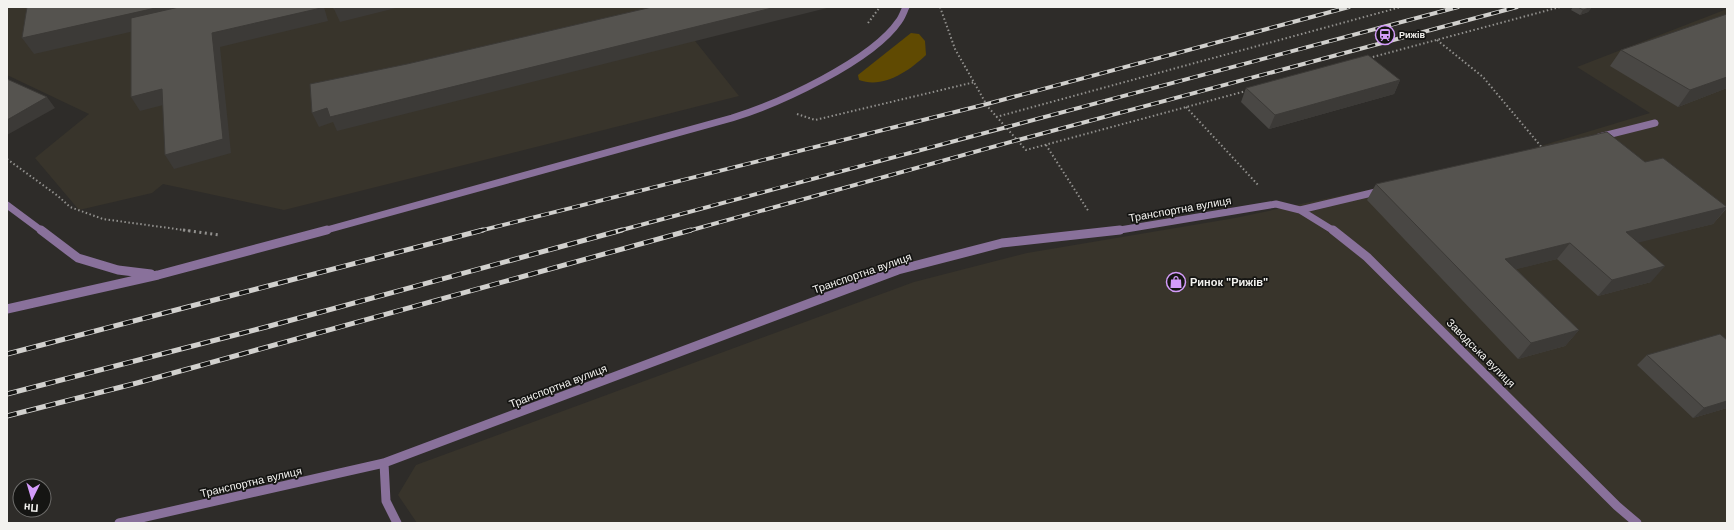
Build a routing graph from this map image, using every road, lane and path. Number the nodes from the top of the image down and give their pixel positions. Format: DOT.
graph roads {
  1 [pos="880,7"];
  2 [pos="906,7"];
  3 [pos="940,7"];
  4 [pos="1401,7"];
  5 [pos="1560,7"];
  6 [pos="866,26"];
  7 [pos="1437,40"];
  8 [pos="1369,58"];
  9 [pos="975,82"];
  10 [pos="1247,91"];
  11 [pos="1186,107"];
  12 [pos="795,112"];
  13 [pos="996,117"];
  14 [pos="1655,123"];
  15 [pos="1589,140"];
  16 [pos="1046,145"];
  17 [pos="1544,150"];
  18 [pos="7,159"];
  19 [pos="1392,188"];
  20 [pos="1276,204"];
  21 [pos="7,205"];
  22 [pos="1300,210"];
  23 [pos="1103,233"];
  24 [pos="226,236"];
  25 [pos="158,275"];
  26 [pos="7,310"];
  27 [pos="384,463"];
  28 [pos="119,523"];
  29 [pos="397,523"];
  30 [pos="1637,523"];
  1 -- 6 [label="path"];
  2 -- 25 [label="street"];
  3 -- 9 [label="path"];
  4 -- 13 [label="path"];
  5 -- 7 [label="path"];
  7 -- 8 [label="path"];
  7 -- 17 [label="path"];
  9 -- 12 [label="path"];
  9 -- 13 [label="path"];
  10 -- 11 [label="path"];
  11 -- 16 [label="path"];
  11 -- 20 [label="path"];
  13 -- 16 [label="path"];
  14 -- 15 [label="street"];
  16 -- 23 [label="path"];
  18 -- 24 [label="path"];
  19 -- 22 [label="street, Транспортна вулиця"];
  20 -- 22 [label="street, Транспортна вулиця"];
  20 -- 23 [label="street, Транспортна вулиця"];
  21 -- 25 [label="street"];
  22 -- 30 [label="street, Заводська вулиця"];
  23 -- 27 [label="street, Транспортна вулиця"];
  25 -- 26 [label="street"];
  27 -- 28 [label="street, Транспортна вулиця"];
  27 -- 29 [label="street"];
}
